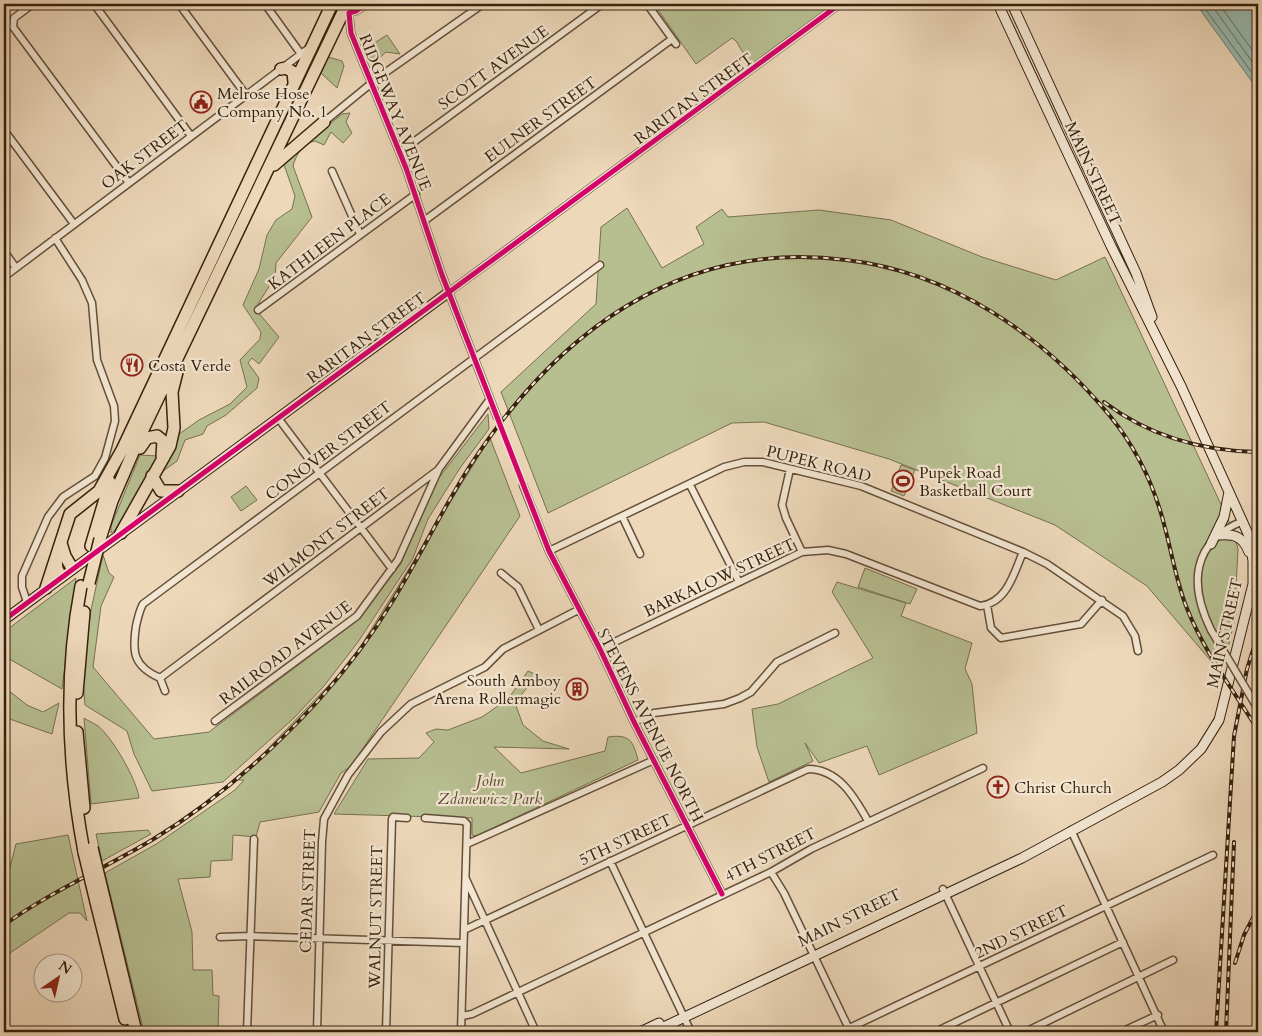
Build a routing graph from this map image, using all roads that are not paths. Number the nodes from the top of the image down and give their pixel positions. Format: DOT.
graph roads {
  1 [pos="33,4"];
  2 [pos="94,4"];
  3 [pos="179,4"];
  4 [pos="265,4"];
  5 [pos="332,4"];
  6 [pos="367,4"];
  7 [pos="483,4"];
  8 [pos="602,4"];
  9 [pos="647,4"];
  10 [pos="840,4"];
  11 [pos="998,4"];
  12 [pos="1012,4"];
  13 [pos="349,7"];
  14 [pos="311,46"];
  15 [pos="301,54"];
  16 [pos="280,69"];
  17 [pos="294,82"];
  18 [pos="372,84"];
  19 [pos="246,95"];
  20 [pos="324,122"];
  21 [pos="4,130"];
  22 [pos="191,136"];
  23 [pos="400,152"];
  24 [pos="332,171"];
  25 [pos="264,178"];
  26 [pos="129,183"];
  27 [pos="416,194"];
  28 [pos="424,221"];
  29 [pos="74,224"];
  30 [pos="360,234"];
  31 [pos="55,238"];
  32 [pos="4,251"];
  33 [pos="600,265"];
  34 [pos="16,268"];
  35 [pos="4,276"];
  36 [pos="448,292"];
  37 [pos="258,310"];
  38 [pos="184,347"];
  39 [pos="1165,352"];
  40 [pos="475,358"];
  41 [pos="490,399"];
  42 [pos="497,417"];
  43 [pos="278,418"];
  44 [pos="122,450"];
  45 [pos="162,458"];
  46 [pos="790,468"];
  47 [pos="438,470"];
  48 [pos="319,474"];
  49 [pos="122,476"];
  50 [pos="152,476"];
  51 [pos="523,484"];
  52 [pos="690,485"];
  53 [pos="178,491"];
  54 [pos="1230,492"];
  55 [pos="74,509"];
  56 [pos="622,516"];
  57 [pos="1243,522"];
  58 [pos="96,524"];
  59 [pos="361,529"];
  60 [pos="121,533"];
  61 [pos="1220,535"];
  62 [pos="61,542"];
  63 [pos="96,542"];
  64 [pos="1211,544"];
  65 [pos="549,551"];
  66 [pos="802,552"];
  67 [pos="1023,552"];
  68 [pos="640,554"];
  69 [pos="56,557"];
  70 [pos="1253,561"];
  71 [pos="72,568"];
  72 [pos="392,569"];
  73 [pos="501,573"];
  74 [pos="61,576"];
  75 [pos="739,582"];
  76 [pos="46,588"];
  77 [pos="1102,600"];
  78 [pos="27,602"];
  79 [pos="987,605"];
  80 [pos="578,610"];
  81 [pos="4,620"];
  82 [pos="539,630"];
  83 [pos="835,633"];
  84 [pos="600,649"];
  85 [pos="1138,651"];
  86 [pos="160,678"];
  87 [pos="165,691"];
  88 [pos="1258,709"];
  89 [pos="215,721"];
  90 [pos="634,722"];
  91 [pos="654,760"];
  92 [pos="982,768"];
  93 [pos="407,818"];
  94 [pos="425,818"];
  95 [pos="868,821"];
  96 [pos="688,824"];
  97 [pos="1071,830"];
  98 [pos="254,839"];
  99 [pos="467,844"];
  100 [pos="1213,855"];
  101 [pos="610,861"];
  102 [pos="771,872"];
  103 [pos="465,878"];
  104 [pos="944,891"];
  105 [pos="722,894"];
  106 [pos="1107,905"];
  107 [pos="485,920"];
  108 [pos="464,930"];
  109 [pos="642,932"];
  110 [pos="250,936"];
  111 [pos="220,937"];
  112 [pos="319,938"];
  113 [pos="389,941"];
  114 [pos="1123,942"];
  115 [pos="464,943"];
  116 [pos="813,953"];
  117 [pos="1173,960"];
  118 [pos="979,966"];
  119 [pos="1140,977"];
  120 [pos="517,991"];
  121 [pos="996,1003"];
  122 [pos="683,1015"];
  123 [pos="1158,1015"];
  124 [pos="462,1016"];
  125 [pos="132,1029"];
  126 [pos="850,1030"];
  127 [pos="247,1032"];
  128 [pos="317,1032"];
  129 [pos="386,1032"];
  130 [pos="461,1032"];
  131 [pos="536,1032"];
  132 [pos="640,1032"];
  133 [pos="653,1032"];
  134 [pos="691,1032"];
  135 [pos="841,1032"];
  136 [pos="935,1032"];
  137 [pos="1010,1032"];
  138 [pos="1024,1032"];
  139 [pos="1121,1032"];
  140 [pos="1164,1032"];
  1 -- 26 [label="street"];
  2 -- 22 [label="street"];
  3 -- 19 [label="street"];
  4 -- 15 [label="street"];
  5 -- 14 [label="highway"];
  6 -- 13 [label="street"];
  7 -- 18 [label="street"];
  8 -- 23 [label="street, SCOTT AVENUE"];
  9 -- 28 [label="street, EULNER STREET"];
  10 -- 36 [label="street, RARITAN STREET"];
  11 -- 39 [label="main road, MAIN STREET"];
  12 -- 39 [label="main road, MAIN STREET"];
  13 -- 18 [label="street, RIDGEWAY AVENUE"];
  13 -- 25 [label="highway"];
  14 -- 15 [label="street, OAK STREET"];
  14 -- 17 [label="highway"];
  15 -- 16 [label="street, OAK STREET"];
  16 -- 17 [label="highway"];
  16 -- 19 [label="street, OAK STREET"];
  17 -- 44 [label="highway"];
  18 -- 20 [label="street"];
  18 -- 23 [label="street, RIDGEWAY AVENUE"];
  19 -- 22 [label="street, OAK STREET"];
  20 -- 25 [label="highway"];
  21 -- 29 [label="street"];
  22 -- 26 [label="street, OAK STREET"];
  23 -- 27 [label="street, RIDGEWAY AVENUE"];
  24 -- 30 [label="street"];
  25 -- 38 [label="highway"];
  26 -- 29 [label="street, OAK STREET"];
  27 -- 28 [label="street, RIDGEWAY AVENUE"];
  27 -- 30 [label="street, KATHLEEN PLACE"];
  28 -- 36 [label="street, RIDGEWAY AVENUE"];
  29 -- 31 [label="street, OAK STREET"];
  30 -- 37 [label="street, KATHLEEN PLACE"];
  31 -- 34 [label="street, OAK STREET"];
  31 -- 78 [label="street"];
  32 -- 34 [label="street"];
  33 -- 40 [label="street, CONOVER STREET"];
  34 -- 35 [label="street, OAK STREET"];
  36 -- 40 [label="street, RIDGEWAY AVENUE"];
  36 -- 43 [label="main road, RARITAN STREET"];
  38 -- 45 [label="highway"];
  38 -- 49 [label="highway"];
  39 -- 54 [label="main road, MAIN STREET"];
  40 -- 41 [label="street, RIDGEWAY AVENUE"];
  40 -- 48 [label="street, CONOVER STREET"];
  41 -- 42 [label="street, RIDGEWAY AVENUE"];
  41 -- 47 [label="street, WILMONT STREET"];
  43 -- 48 [label="street"];
  43 -- 53 [label="main road, RARITAN STREET"];
  44 -- 55 [label="highway"];
  44 -- 58 [label="highway"];
  45 -- 49 [label="highway"];
  45 -- 50 [label="highway"];
  46 -- 52 [label="street, PUPEK ROAD"];
  46 -- 66 [label="street"];
  46 -- 67 [label="street, PUPEK ROAD"];
  47 -- 59 [label="street, WILMONT STREET"];
  47 -- 72 [label="street, RAILROAD AVENUE"];
  48 -- 59 [label="street"];
  48 -- 86 [label="street, CONOVER STREET"];
  49 -- 63 [label="highway"];
  50 -- 53 [label="highway"];
  50 -- 60 [label="highway"];
  51 -- 65 [label="street, STEVENS AVENUE NORTH"];
  52 -- 56 [label="street, PUPEK ROAD"];
  52 -- 75 [label="street"];
  53 -- 60 [label="main road, RARITAN STREET"];
  54 -- 57 [label="main road, MAIN STREET"];
  54 -- 64 [label="main road"];
  55 -- 58 [label="highway"];
  55 -- 62 [label="highway"];
  56 -- 65 [label="street, PUPEK ROAD"];
  56 -- 68 [label="street"];
  57 -- 61 [label="street"];
  57 -- 70 [label="main road, MAIN STREET"];
  58 -- 63 [label="highway"];
  59 -- 72 [label="street"];
  59 -- 86 [label="street, WILMONT STREET"];
  60 -- 71 [label="main road, RARITAN STREET"];
  61 -- 64 [label="street"];
  61 -- 70 [label="main road"];
  62 -- 69 [label="highway"];
  62 -- 71 [label="highway"];
  63 -- 125 [label="highway, bridge"];
  64 -- 88 [label="street, bridge"];
  65 -- 80 [label="street, STEVENS AVENUE NORTH"];
  66 -- 75 [label="street, BARKALOW STREET"];
  66 -- 79 [label="street, BARKALOW STREET"];
  67 -- 77 [label="street, PUPEK ROAD"];
  67 -- 79 [label="street"];
  69 -- 74 [label="highway"];
  69 -- 76 [label="highway"];
  70 -- 97 [label="main road, MAIN STREET"];
  71 -- 74 [label="main road, RARITAN STREET"];
  72 -- 89 [label="street, RAILROAD AVENUE"];
  73 -- 82 [label="street"];
  74 -- 76 [label="main road, RARITAN STREET"];
  75 -- 84 [label="street, BARKALOW STREET"];
  76 -- 78 [label="main road, RARITAN STREET"];
  77 -- 79 [label="street"];
  77 -- 85 [label="street, PUPEK ROAD"];
  78 -- 81 [label="main road, RARITAN STREET"];
  80 -- 82 [label="street, CEDAR STREET"];
  80 -- 84 [label="street, STEVENS AVENUE NORTH"];
  82 -- 112 [label="street, CEDAR STREET"];
  83 -- 90 [label="street"];
  84 -- 90 [label="street, STEVENS AVENUE NORTH"];
  86 -- 87 [label="street"];
  90 -- 91 [label="street, STEVENS AVENUE NORTH"];
  91 -- 96 [label="street, STEVENS AVENUE NORTH"];
  91 -- 99 [label="street"];
  92 -- 95 [label="street, 4TH STREET"];
  93 -- 113 [label="street, WALNUT STREET"];
  94 -- 99 [label="street"];
  95 -- 96 [label="street, 5TH STREET"];
  95 -- 102 [label="street, 4TH STREET"];
  96 -- 101 [label="street, 5TH STREET"];
  96 -- 105 [label="street, STEVENS AVENUE NORTH"];
  97 -- 104 [label="main road, MAIN STREET"];
  97 -- 106 [label="street"];
  98 -- 110 [label="street"];
  99 -- 103 [label="street"];
  100 -- 106 [label="street, 2ND STREET"];
  101 -- 107 [label="street, 5TH STREET"];
  101 -- 109 [label="street"];
  102 -- 105 [label="street, 4TH STREET"];
  102 -- 116 [label="street"];
  103 -- 107 [label="street"];
  103 -- 108 [label="street"];
  104 -- 116 [label="main road, MAIN STREET"];
  104 -- 118 [label="street"];
  105 -- 109 [label="street, 4TH STREET"];
  106 -- 114 [label="street"];
  106 -- 118 [label="street, 2ND STREET"];
  107 -- 108 [label="street, 5TH STREET"];
  107 -- 120 [label="street"];
  108 -- 115 [label="street"];
  109 -- 120 [label="street, 4TH STREET"];
  109 -- 122 [label="street"];
  110 -- 111 [label="street"];
  110 -- 112 [label="street"];
  110 -- 127 [label="street"];
  112 -- 113 [label="street"];
  112 -- 128 [label="street, CEDAR STREET"];
  113 -- 115 [label="street"];
  113 -- 129 [label="street, WALNUT STREET"];
  114 -- 119 [label="street"];
  114 -- 121 [label="street"];
  115 -- 124 [label="street"];
  116 -- 122 [label="main road, MAIN STREET"];
  116 -- 126 [label="street"];
  117 -- 119 [label="street"];
  118 -- 121 [label="street"];
  118 -- 126 [label="street, 2ND STREET"];
  119 -- 123 [label="street"];
  119 -- 138 [label="street"];
  120 -- 124 [label="street, 4TH STREET"];
  120 -- 131 [label="street"];
  121 -- 136 [label="street"];
  121 -- 137 [label="street"];
  122 -- 132 [label="main road, MAIN STREET"];
  122 -- 133 [label="main road, MAIN STREET"];
  122 -- 134 [label="street"];
  123 -- 139 [label="street"];
  123 -- 140 [label="street"];
  124 -- 130 [label="street"];
  126 -- 135 [label="street, 2ND STREET"];
}
